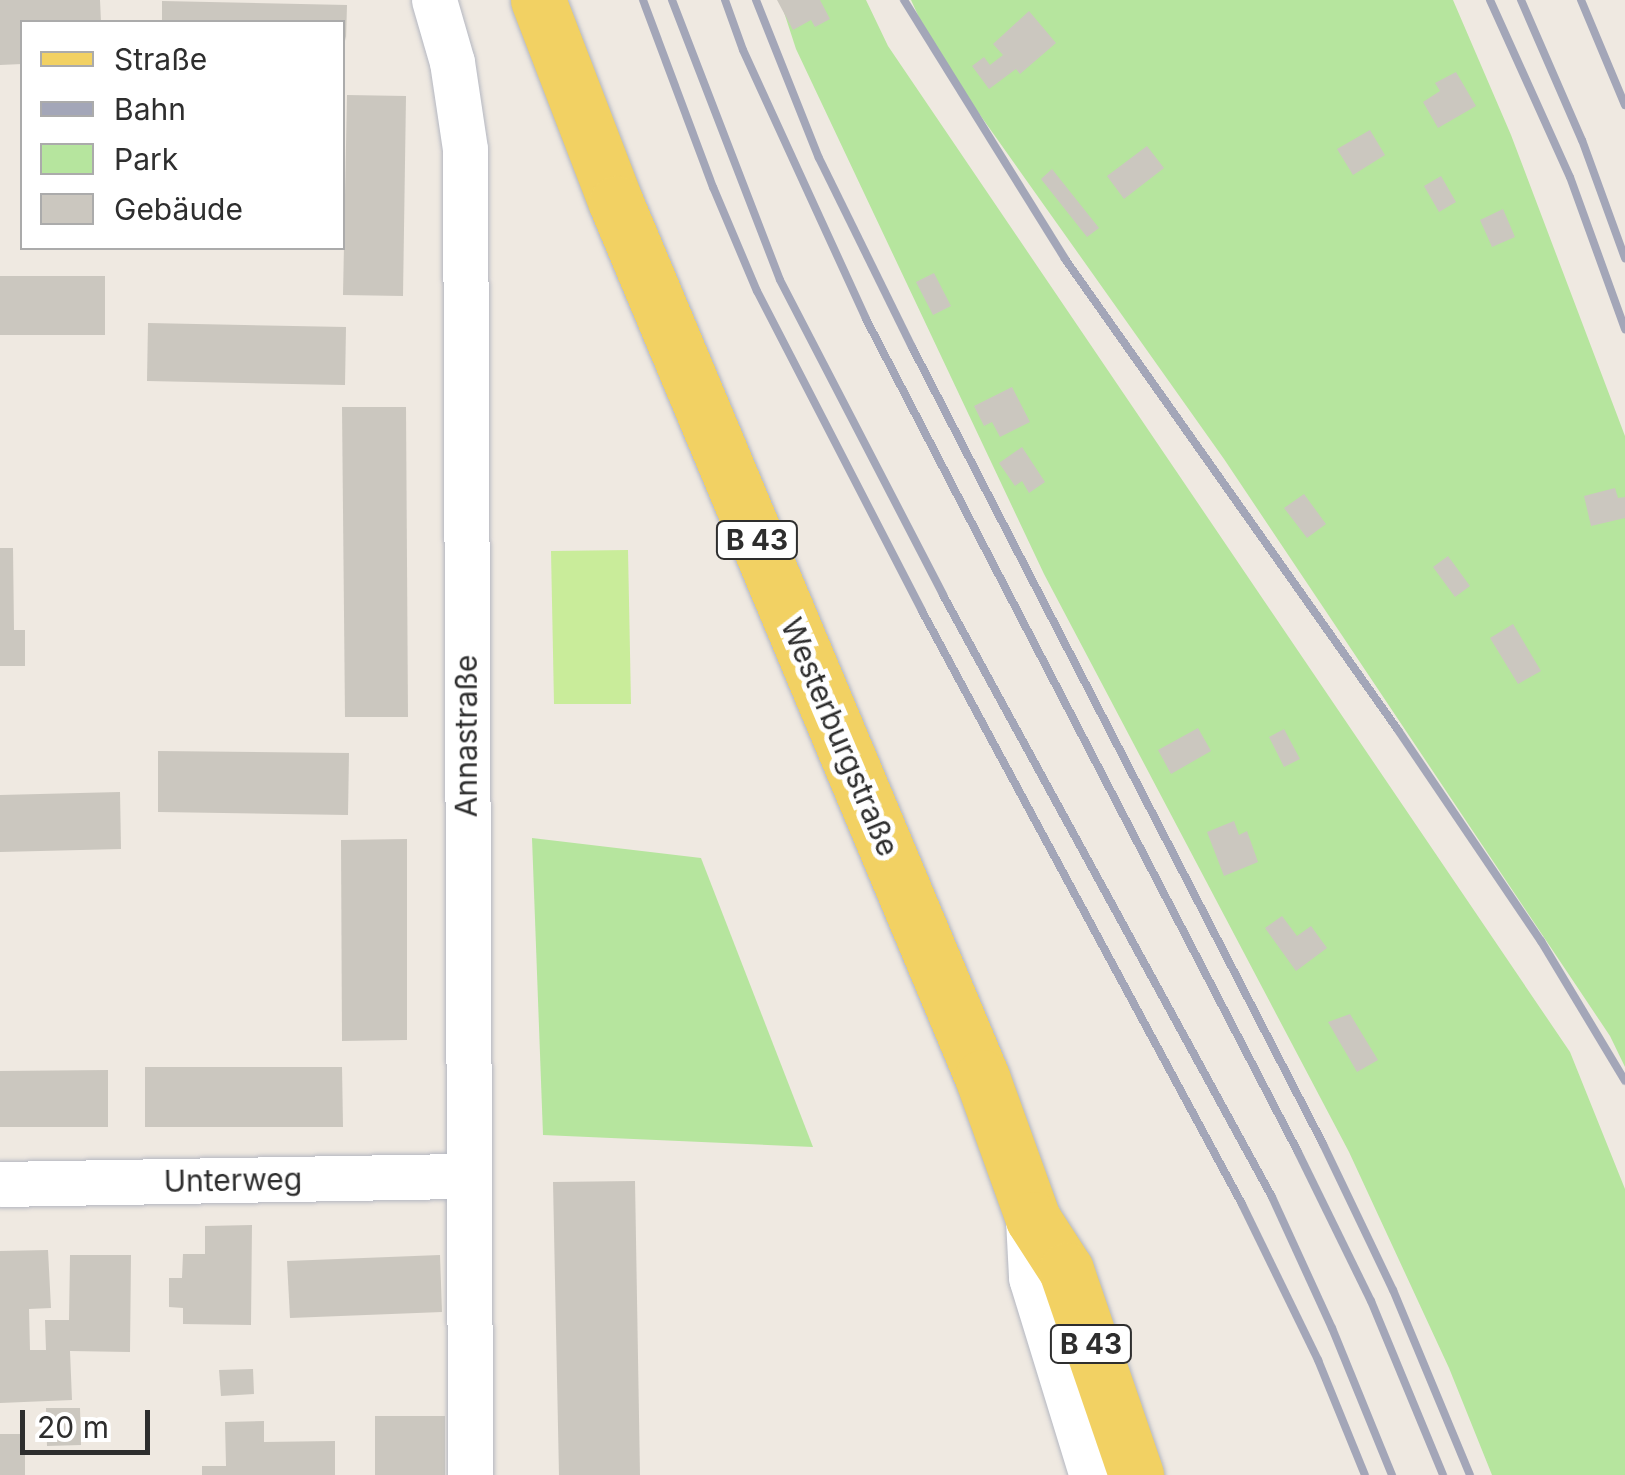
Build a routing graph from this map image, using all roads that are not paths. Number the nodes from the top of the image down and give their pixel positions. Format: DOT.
graph roads {
  1 [pos="434,0"];
  2 [pos="538,0"];
  3 [pos="467,1176"];
  4 [pos="0,1184"];
  5 [pos="1033,1219"];
  6 [pos="470,1475"];
  7 [pos="1097,1475"];
  8 [pos="1136,1475"];
  1 -- 3 [label="street, Annastraße"];
  2 -- 5 [label="main road, Westerburgstraße / B 43"];
  3 -- 4 [label="street, Unterweg"];
  3 -- 6 [label="street, Annastraße"];
  5 -- 7 [label="main road"];
  5 -- 8 [label="main road, Westerburgstraße / B 43"];
}
